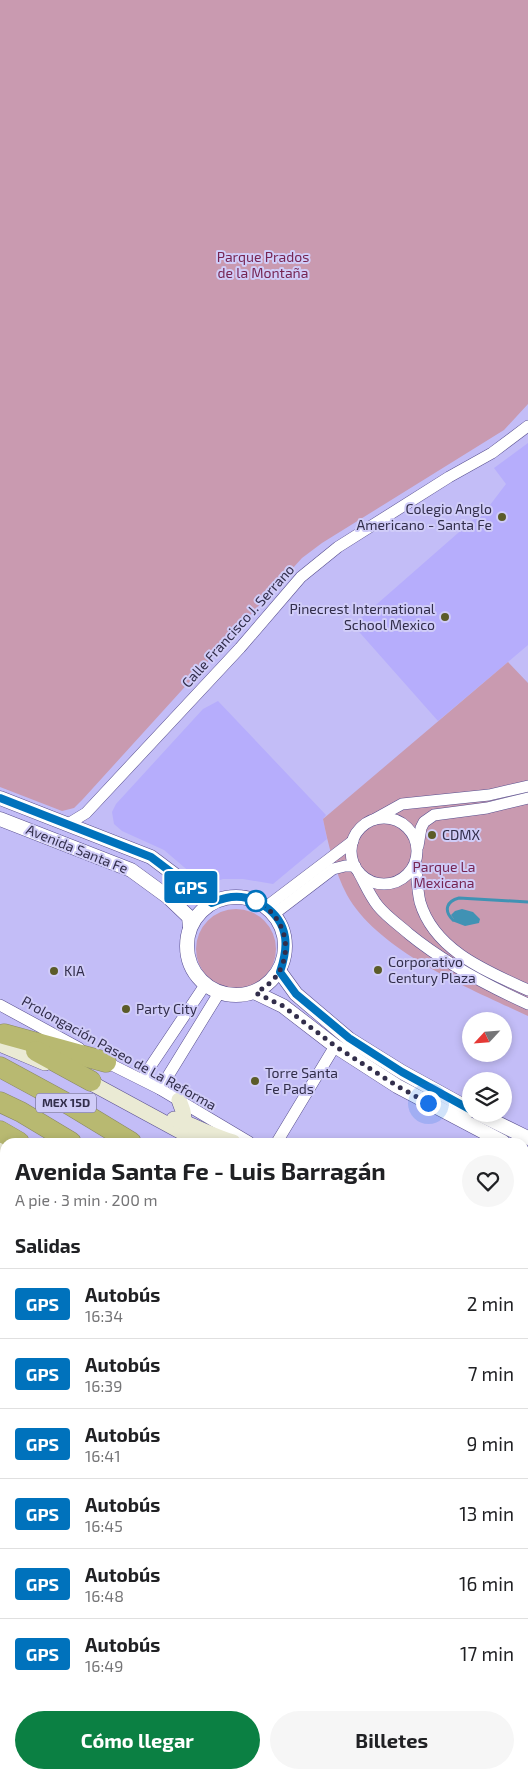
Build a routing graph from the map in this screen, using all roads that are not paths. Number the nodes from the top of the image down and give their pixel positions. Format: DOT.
graph roads {
  1 [pos="528,426"];
  2 [pos="528,786"];
  3 [pos="0,798"];
  4 [pos="528,798"];
  5 [pos="0,819"];
  6 [pos="374,820"];
  7 [pos="68,824"];
  8 [pos="353,841"];
  9 [pos="68,845"];
  10 [pos="417,857"];
  11 [pos="357,870"];
  12 [pos="212,903"];
  13 [pos="270,910"];
  14 [pos="190,927"];
  15 [pos="280,972"];
  16 [pos="205,985"];
  17 [pos="528,990"];
  18 [pos="219,993"];
  19 [pos="256,993"];
  20 [pos="528,1004"];
  21 [pos="0,1005"];
  22 [pos="1,1037"];
  23 [pos="335,1046"];
  24 [pos="106,1062"];
  25 [pos="0,1067"];
  26 [pos="142,1079"];
  27 [pos="91,1082"];
  28 [pos="160,1089"];
  29 [pos="179,1100"];
  30 [pos="0,1102"];
  31 [pos="462,1105"];
  32 [pos="495,1122"];
  33 [pos="0,1131"];
  34 [pos="191,1133"];
  35 [pos="12,1138"];
  36 [pos="63,1138"];
  37 [pos="124,1138"];
  38 [pos="219,1138"];
  39 [pos="241,1138"];
  40 [pos="279,1138"];
  41 [pos="495,1138"];
  42 [pos="528,1138"];
  1 -- 7 [label="street, Calle Francisco J. Serrano"];
  2 -- 6 [label="street"];
  3 -- 7 [label="street, Avenida Santa Fe"];
  4 -- 10 [label="street"];
  5 -- 9 [label="street, Avenida Santa Fe"];
  6 -- 8 [label="street"];
  6 -- 10 [label="street"];
  7 -- 9 [label="street"];
  7 -- 12 [label="street, Avenida Santa Fe"];
  8 -- 11 [label="street"];
  8 -- 13 [label="street"];
  9 -- 14 [label="street, Avenida Santa Fe"];
  10 -- 11 [label="street"];
  10 -- 17 [label="street"];
  11 -- 13 [label="street"];
  11 -- 20 [label="street"];
  12 -- 13 [label="street"];
  12 -- 14 [label="street"];
  13 -- 15 [label="street"];
  14 -- 16 [label="street"];
  15 -- 19 [label="street"];
  15 -- 31 [label="street"];
  16 -- 18 [label="street"];
  16 -- 26 [label="street"];
  18 -- 19 [label="street"];
  18 -- 28 [label="street"];
  19 -- 23 [label="street"];
  21 -- 24 [label="street, Prolongación Paseo de La Reforma"];
  22 -- 24 [label="highway"];
  22 -- 27 [label="highway"];
  23 -- 40 [label="street"];
  23 -- 41 [label="street"];
  24 -- 26 [label="street, Prolongación Paseo de La Reforma"];
  25 -- 37 [label="highway, MEX 15D"];
  26 -- 28 [label="street, Prolongación Paseo de La Reforma"];
  27 -- 34 [label="main road"];
  28 -- 29 [label="street, Prolongación Paseo de La Reforma"];
  29 -- 34 [label="main road"];
  29 -- 39 [label="street, Prolongación Paseo de La Reforma"];
  30 -- 36 [label="highway, MEX 15D"];
  32 -- 42 [label="street"];
  33 -- 35 [label="highway"];
  34 -- 38 [label="main road"];
}
